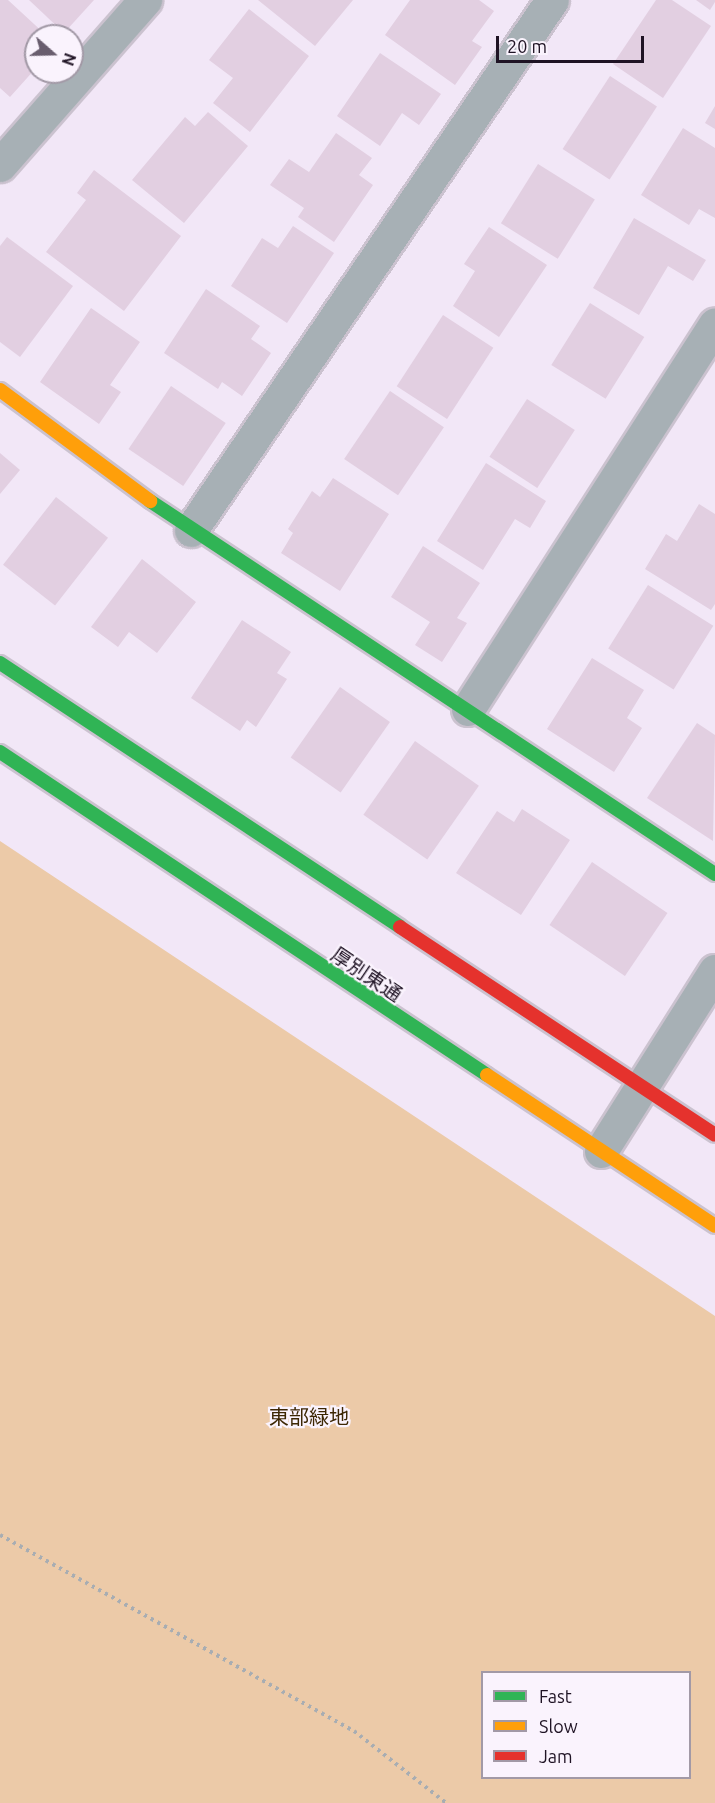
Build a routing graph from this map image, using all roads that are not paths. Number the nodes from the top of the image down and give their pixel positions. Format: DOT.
graph roads {
  1 [pos="145,0"];
  2 [pos="552,0"];
  3 [pos="0,165"];
  4 [pos="715,324"];
  5 [pos="0,390"];
  6 [pos="191,530"];
  7 [pos="0,663"];
  8 [pos="468,709"];
  9 [pos="0,752"];
  10 [pos="715,874"];
  11 [pos="715,970"];
  12 [pos="642,1087"];
  13 [pos="715,1136"];
  14 [pos="601,1151"];
  15 [pos="715,1226"];
  1 -- 3 [label="street"];
  2 -- 6 [label="street"];
  4 -- 8 [label="street"];
  5 -- 6 [label="street"];
  6 -- 8 [label="street"];
  7 -- 12 [label="street"];
  8 -- 10 [label="street"];
  9 -- 14 [label="street, 厚別東通"];
  11 -- 12 [label="street"];
  12 -- 13 [label="street"];
  12 -- 14 [label="street"];
  14 -- 15 [label="street, 厚別東通"];
}
